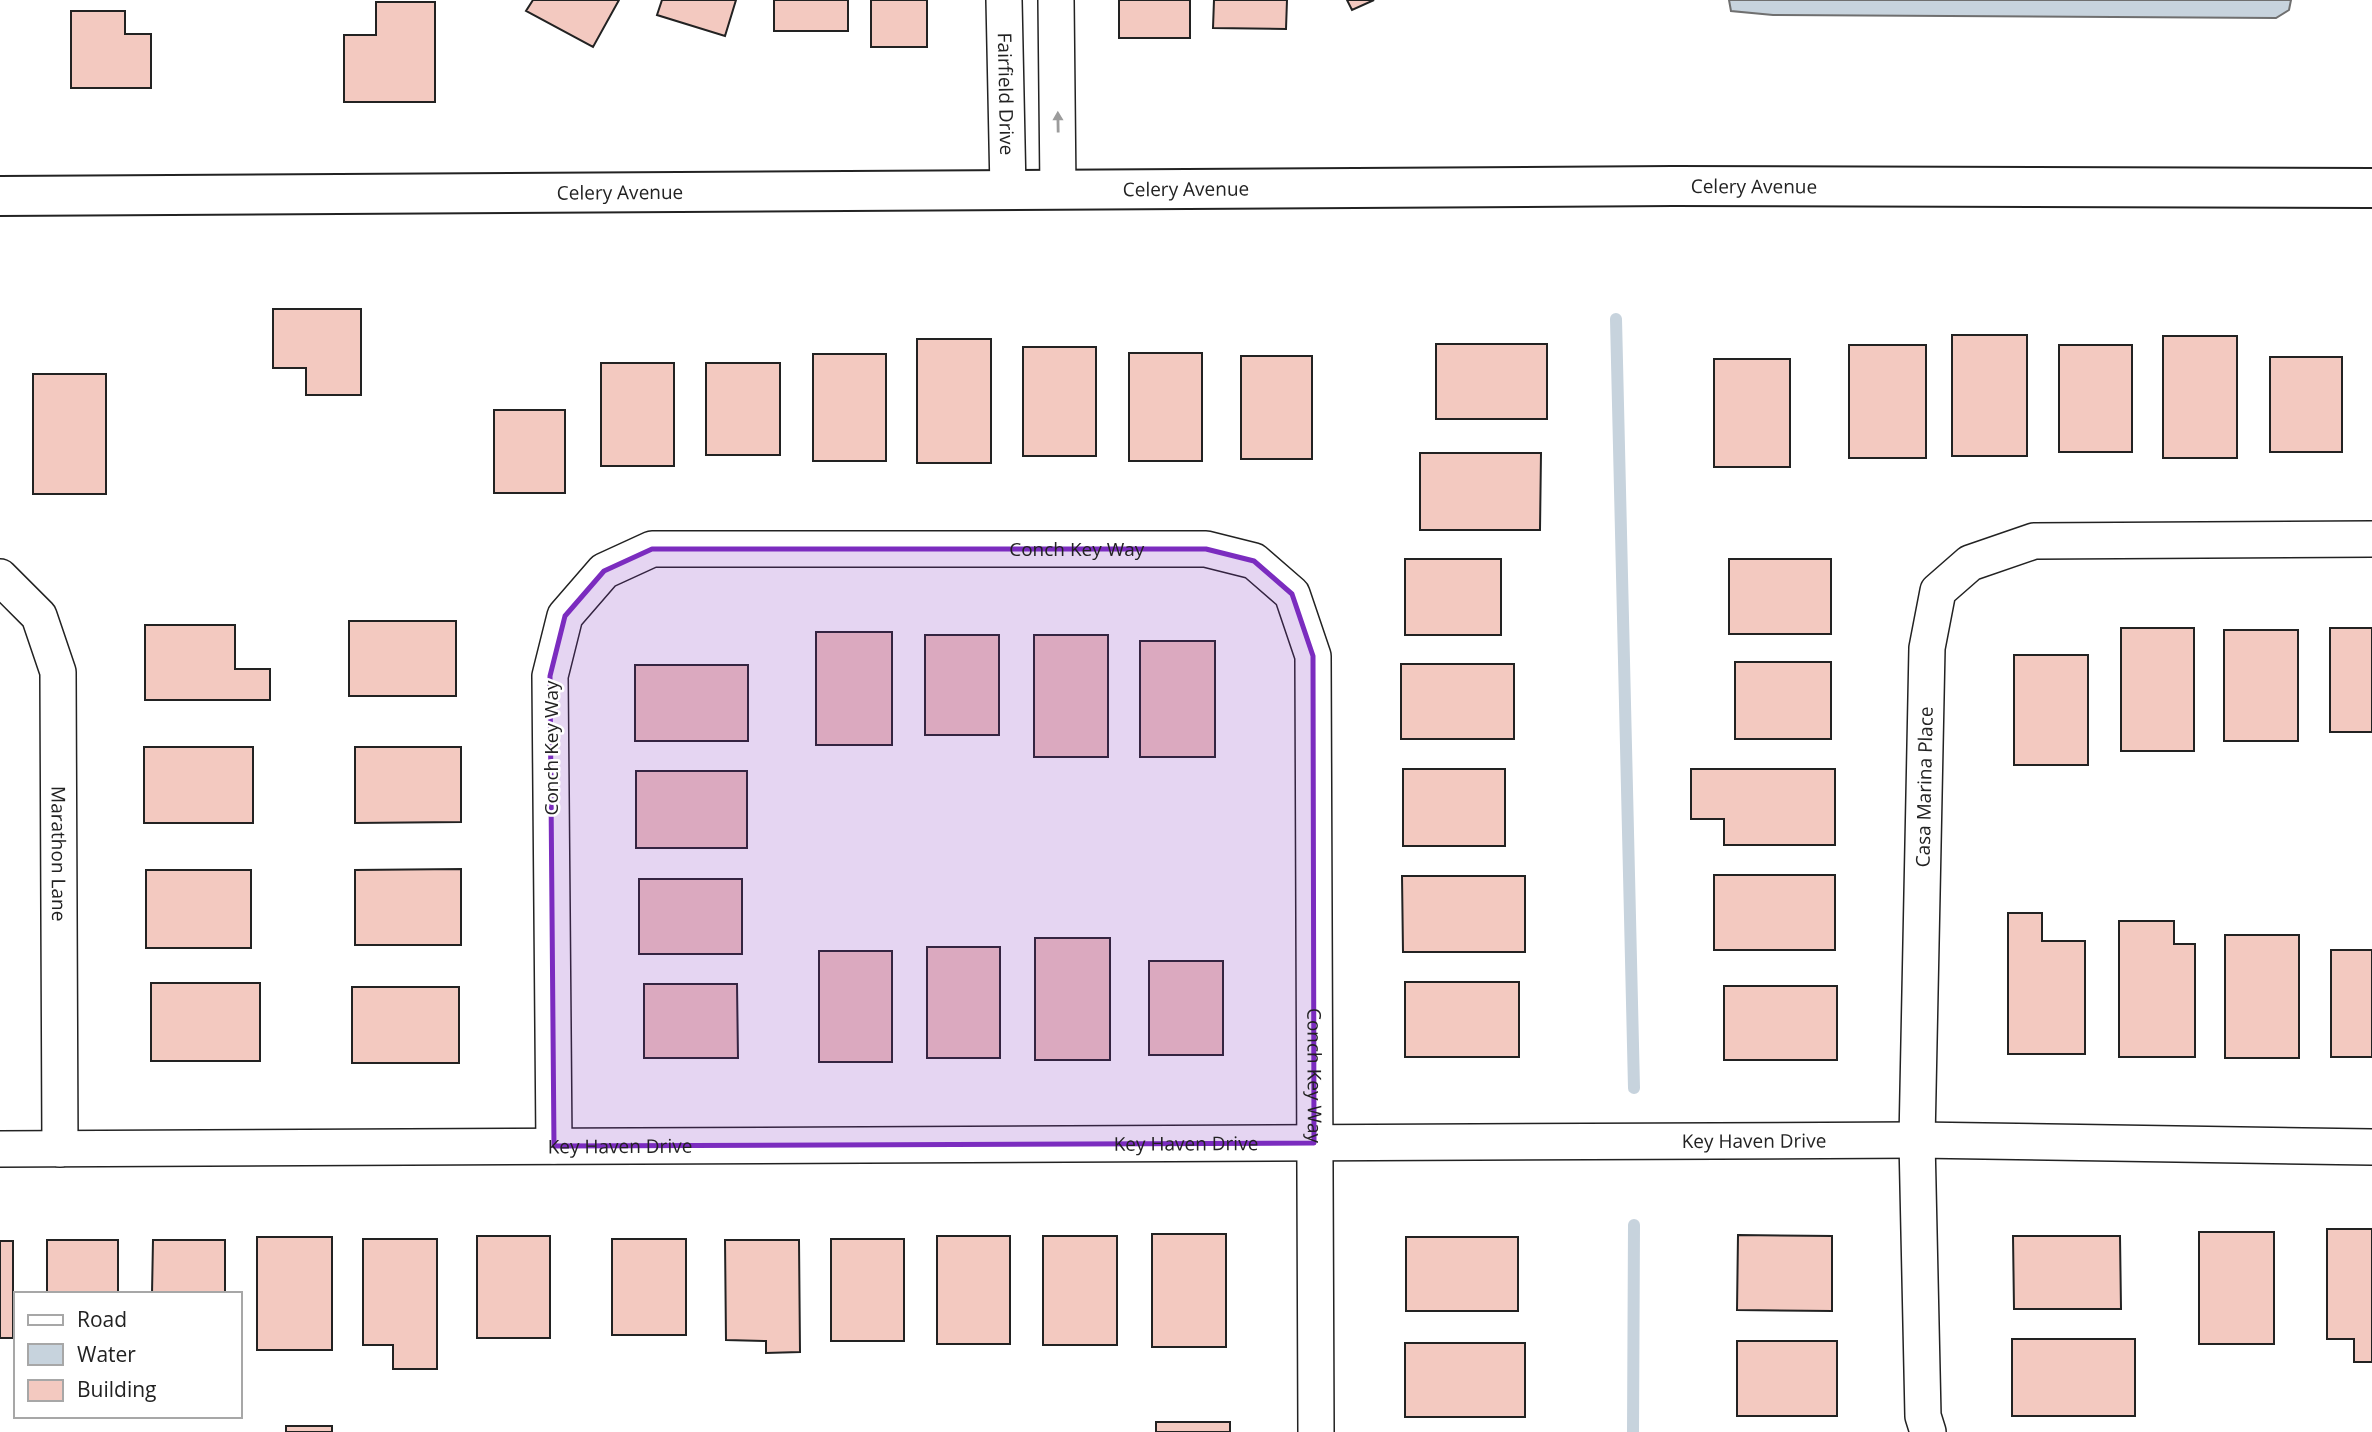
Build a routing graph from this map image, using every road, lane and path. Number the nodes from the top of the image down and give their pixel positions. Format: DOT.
graph roads {
  1 [pos="1004,0"];
  2 [pos="1056,0"];
  3 [pos="2372,188"];
  4 [pos="1008,190"];
  5 [pos="1058,190"];
  6 [pos="0,196"];
  7 [pos="2372,539"];
  8 [pos="0,577"];
  9 [pos="1917,1140"];
  10 [pos="1314,1143"];
  11 [pos="554,1146"];
  12 [pos="2372,1147"];
  13 [pos="0,1149"];
  14 [pos="60,1149"];
  15 [pos="1316,1432"];
  16 [pos="1928,1432"];
  1 -- 4 [label="street, Fairfield Drive"];
  5 -- 2 [label="street, one-way"];
  3 -- 5 [label="main road, Celery Avenue"];
  4 -- 5 [label="main road, Celery Avenue"];
  4 -- 6 [label="main road, Celery Avenue"];
  7 -- 9 [label="street, Casa Marina Place"];
  8 -- 14 [label="street, Marathon Lane"];
  9 -- 10 [label="street, Key Haven Drive"];
  9 -- 12 [label="street, Key Haven Drive"];
  9 -- 16 [label="street, Casa Marina Place"];
  10 -- 11 [label="street, Key Haven Drive"];
  10 -- 11 [label="street, Conch Key Way"];
  10 -- 15 [label="street, Conch Key Way"];
  11 -- 14 [label="street, Key Haven Drive"];
  13 -- 14 [label="street, Key Haven Drive"];
}
